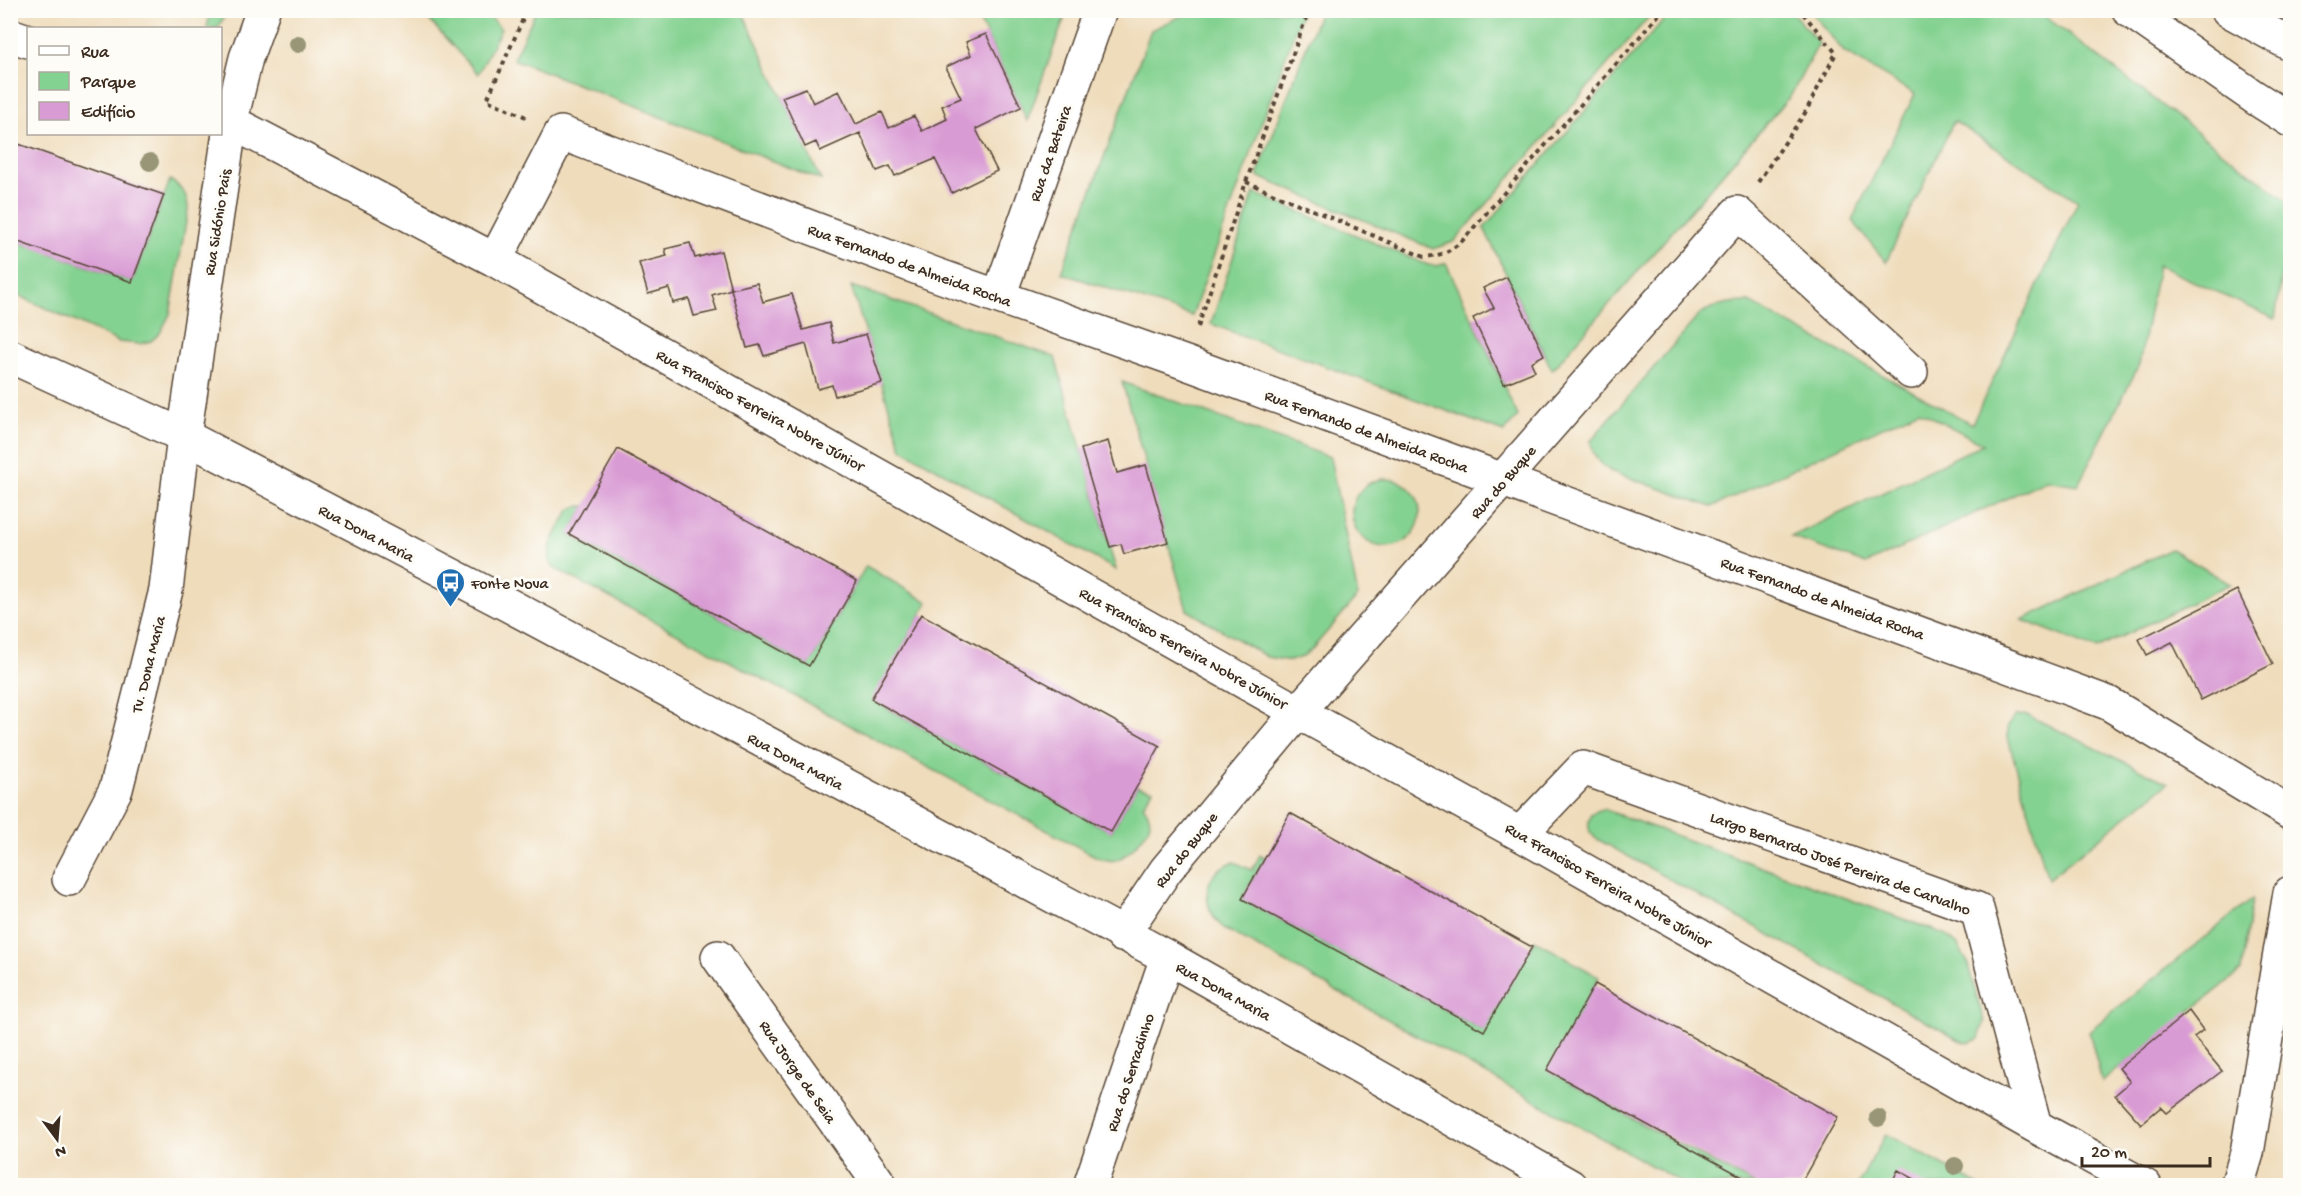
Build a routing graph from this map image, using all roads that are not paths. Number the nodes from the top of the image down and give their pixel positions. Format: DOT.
graph roads {
  1 [pos="263,10"];
  2 [pos="1100,10"];
  3 [pos="2129,10"];
  4 [pos="2228,10"];
  5 [pos="10,34"];
  6 [pos="27,41"];
  7 [pos="2290,44"];
  8 [pos="226,118"];
  9 [pos="2290,120"];
  10 [pos="495,260"];
  11 [pos="999,296"];
  12 [pos="10,356"];
  13 [pos="1911,372"];
  14 [pos="184,436"];
  15 [pos="1503,480"];
  16 [pos="1298,712"];
  17 [pos="2290,813"];
  18 [pos="1520,834"];
  19 [pos="69,879"];
  20 [pos="2290,893"];
  21 [pos="1122,935"];
  22 [pos="718,957"];
  23 [pos="1167,957"];
  24 [pos="2035,1126"];
  25 [pos="881,1185"];
  26 [pos="1090,1185"];
  27 [pos="1570,1185"];
  28 [pos="2145,1185"];
  29 [pos="2237,1185"];
  1 -- 8 [label="street, Rua Sidónio Pais"];
  2 -- 11 [label="street, Rua da Bateira"];
  3 -- 9 [label="street"];
  4 -- 7 [label="street"];
  5 -- 6 [label="street"];
  8 -- 10 [label="street, Rua Francisco Ferreira Nobre Júnior"];
  8 -- 14 [label="street, Rua Sidónio Pais"];
  10 -- 11 [label="street, Rua Fernando de Almeida Rocha"];
  10 -- 16 [label="street, Rua Francisco Ferreira Nobre Júnior"];
  11 -- 15 [label="street, Rua Fernando de Almeida Rocha"];
  12 -- 14 [label="street, Rua Dona Maria"];
  13 -- 15 [label="street, Rua do Buque"];
  14 -- 19 [label="street, Tv. Dona Maria"];
  14 -- 21 [label="street, Rua Dona Maria"];
  15 -- 16 [label="street, Rua do Buque"];
  15 -- 17 [label="street, Rua Fernando de Almeida Rocha"];
  16 -- 18 [label="street, Rua Francisco Ferreira Nobre Júnior"];
  16 -- 21 [label="street, Rua do Buque"];
  18 -- 24 [label="street, Rua Francisco Ferreira Nobre Júnior"];
  18 -- 24 [label="street, Largo Bernardo José Pereira de Carvalho"];
  20 -- 29 [label="street"];
  21 -- 23 [label="street, Rua Dona Maria"];
  22 -- 25 [label="street, Rua Jorge de Seia"];
  23 -- 26 [label="street, Rua do Serradinho"];
  23 -- 27 [label="street, Rua Dona Maria"];
  24 -- 28 [label="street, Rua Francisco Ferreira Nobre Júnior"];
}
